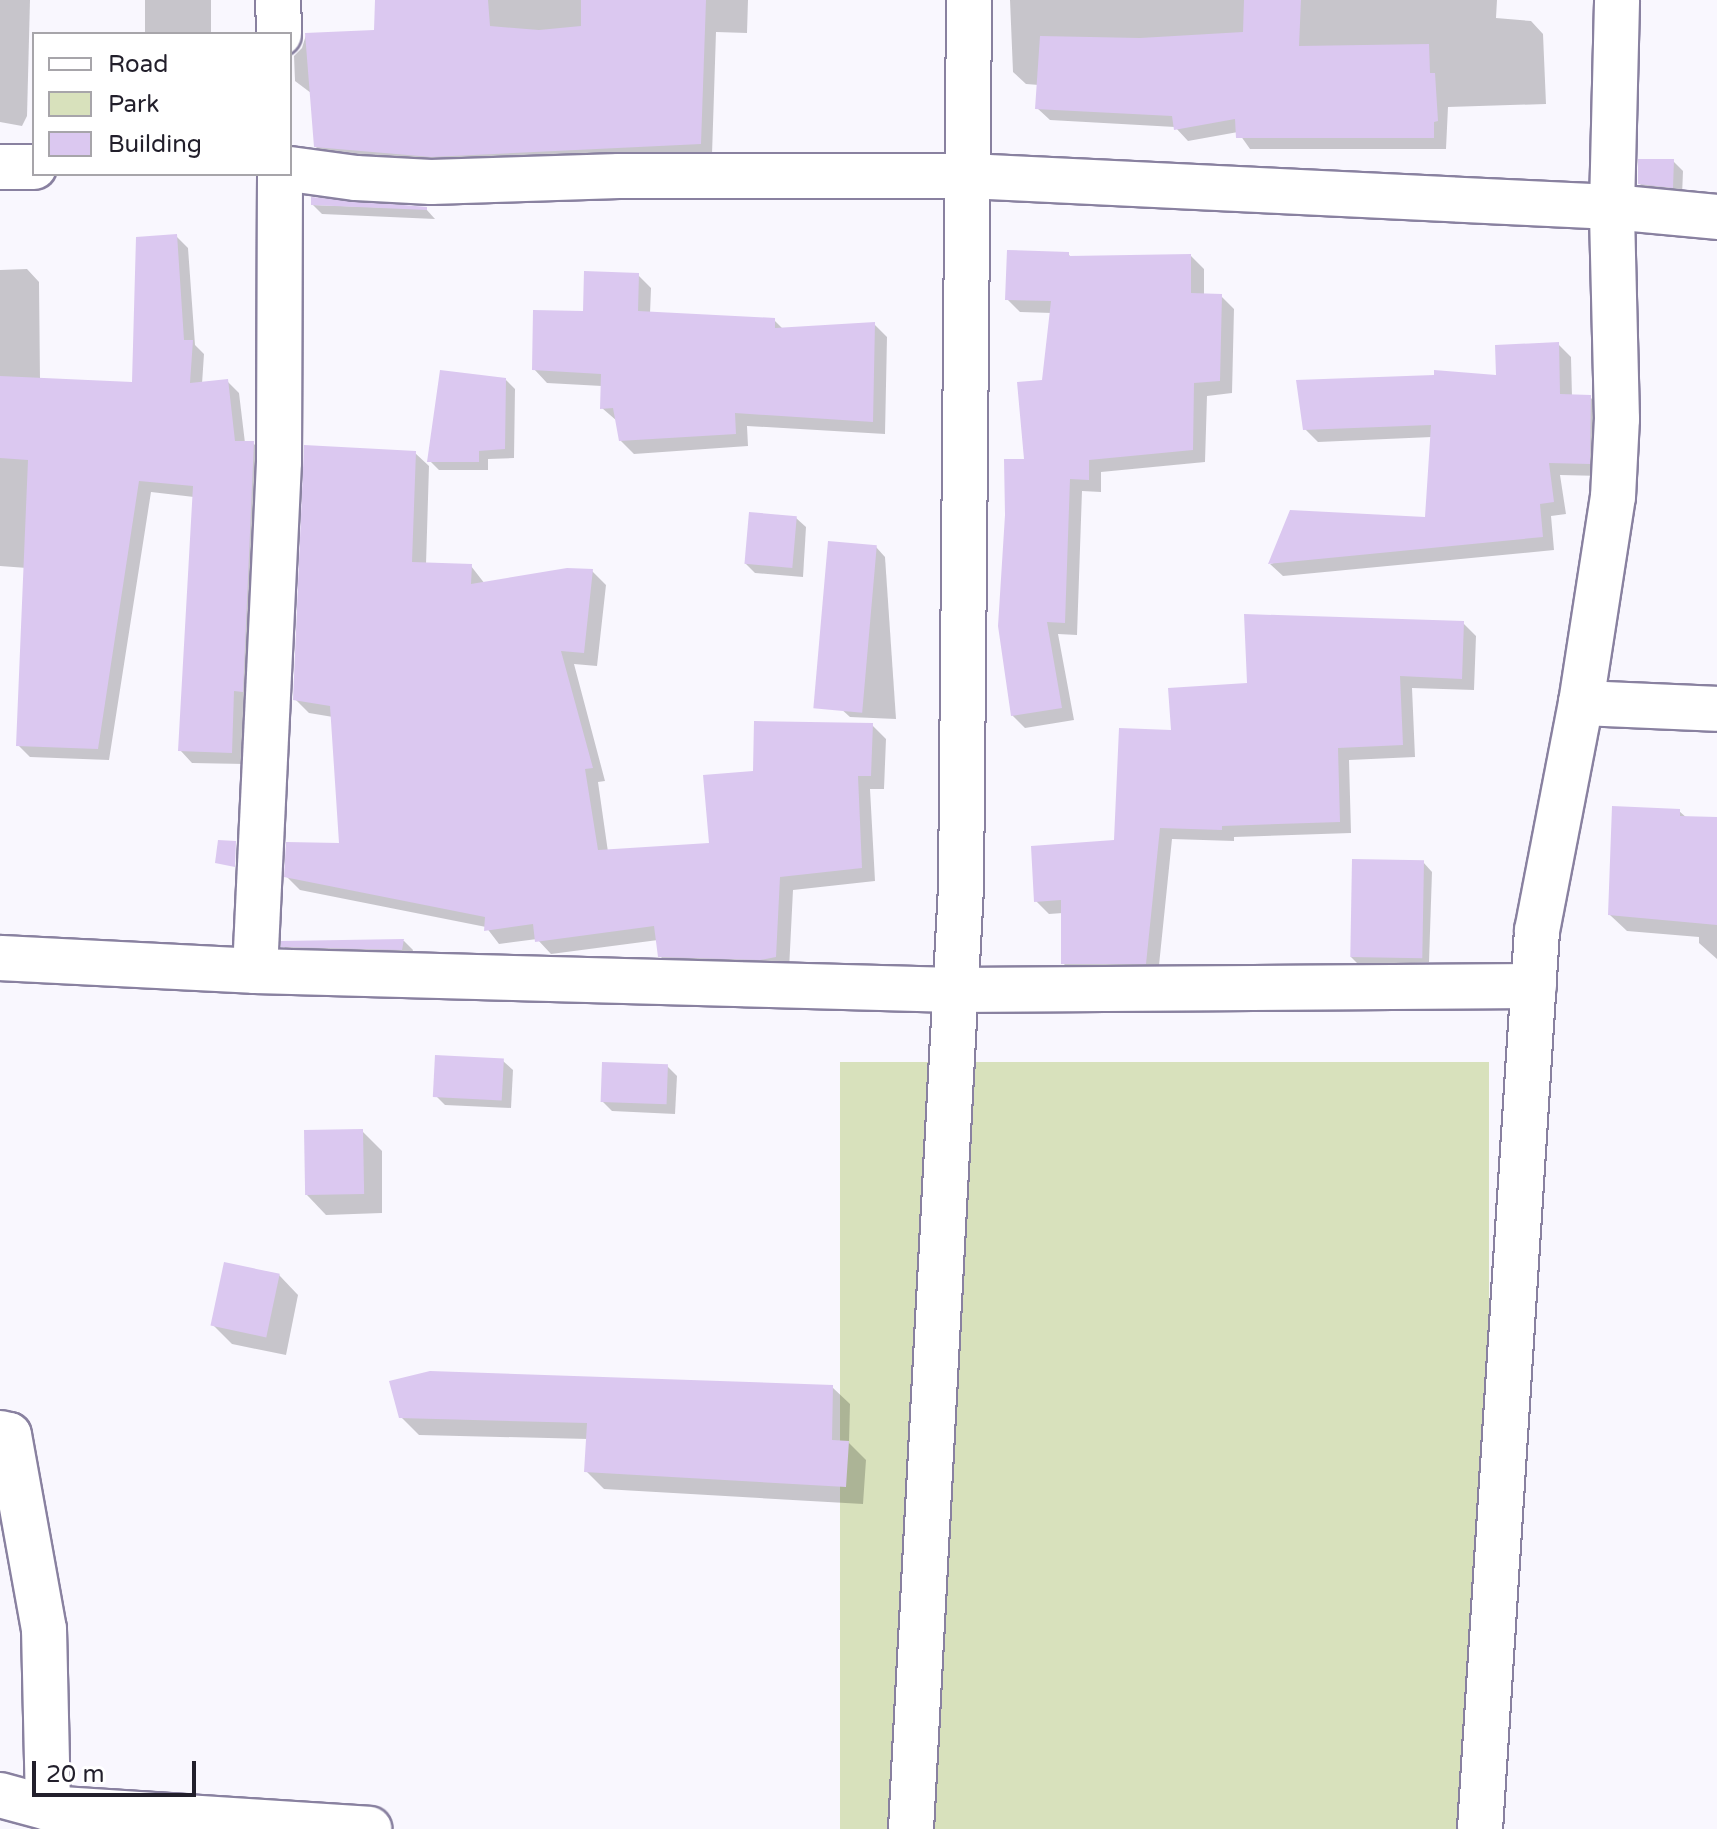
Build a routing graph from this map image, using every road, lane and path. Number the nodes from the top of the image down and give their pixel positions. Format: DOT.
graph roads {
  1 [pos="278,0"];
  2 [pos="969,0"];
  3 [pos="1617,0"];
  4 [pos="279,32"];
  5 [pos="0,167"];
  6 [pos="32,167"];
  7 [pos="292,169"];
  8 [pos="280,176"];
  9 [pos="968,176"];
  10 [pos="1612,207"];
  11 [pos="1717,217"];
  12 [pos="1581,703"];
  13 [pos="1717,709"];
  14 [pos="0,958"];
  15 [pos="255,971"];
  16 [pos="1534,986"];
  17 [pos="955,990"];
  18 [pos="0,1433"];
  19 [pos="0,1795"];
  20 [pos="48,1808"];
  21 [pos="369,1829"];
  22 [pos="911,1829"];
  23 [pos="1480,1829"];
  1 -- 4 [label="street"];
  2 -- 9 [label="street"];
  3 -- 10 [label="street"];
  5 -- 6 [label="street"];
  7 -- 9 [label="street"];
  8 -- 15 [label="street"];
  9 -- 10 [label="street"];
  9 -- 17 [label="street"];
  10 -- 11 [label="street"];
  10 -- 12 [label="street"];
  12 -- 13 [label="street"];
  12 -- 16 [label="street"];
  14 -- 15 [label="street"];
  15 -- 17 [label="street"];
  16 -- 17 [label="street"];
  16 -- 23 [label="street"];
  17 -- 22 [label="street"];
  18 -- 20 [label="street"];
  19 -- 20 [label="street"];
  20 -- 21 [label="street"];
}
